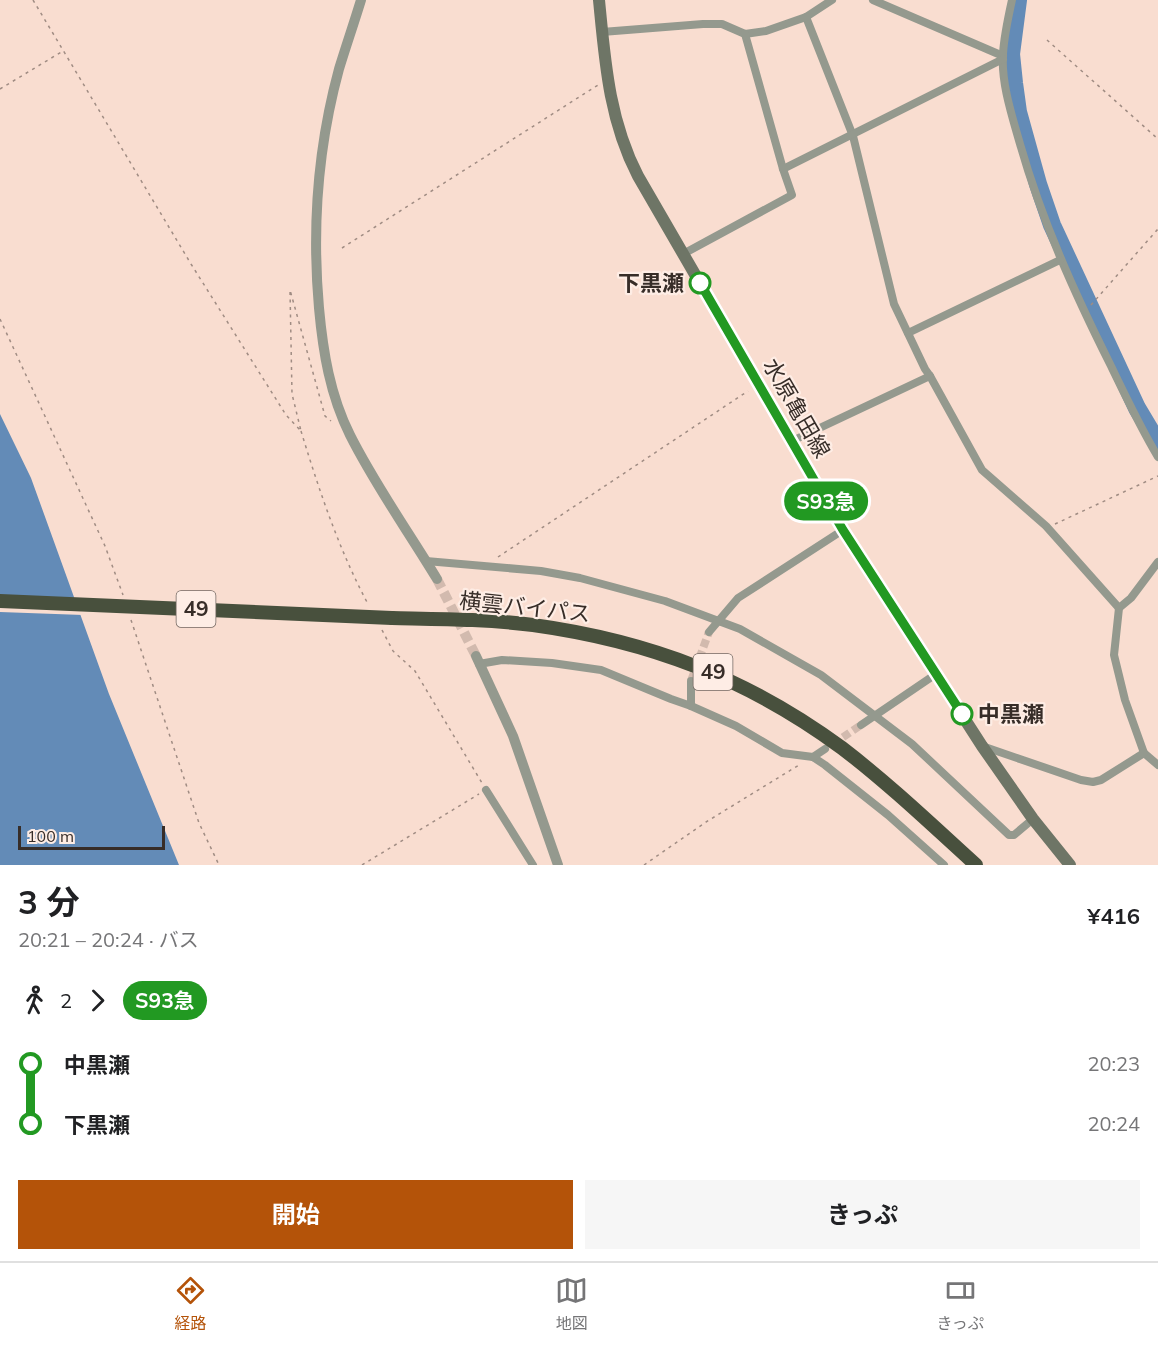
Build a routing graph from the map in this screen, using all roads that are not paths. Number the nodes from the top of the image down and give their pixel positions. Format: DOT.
graph roads {
  1 [pos="361,0"];
  2 [pos="599,0"];
  3 [pos="832,0"];
  4 [pos="873,0"];
  5 [pos="1012,0"];
  6 [pos="806,17"];
  7 [pos="602,32"];
  8 [pos="745,34"];
  9 [pos="1003,57"];
  10 [pos="853,136"];
  11 [pos="783,169"];
  12 [pos="683,254"];
  13 [pos="1060,260"];
  14 [pos="908,333"];
  15 [pos="930,376"];
  16 [pos="792,441"];
  17 [pos="1158,457"];
  18 [pos="843,530"];
  19 [pos="426,561"];
  20 [pos="1158,562"];
  21 [pos="437,579"];
  22 [pos="0,601"];
  23 [pos="1119,608"];
  24 [pos="719,620"];
  25 [pos="709,632"];
  26 [pos="478,660"];
  27 [pos="936,674"];
  28 [pos="690,681"];
  29 [pos="691,706"];
  30 [pos="875,716"];
  31 [pos="861,725"];
  32 [pos="982,746"];
  33 [pos="825,749"];
  34 [pos="1144,753"];
  35 [pos="813,757"];
  36 [pos="1158,765"];
  37 [pos="486,790"];
  38 [pos="1033,819"];
  39 [pos="533,865"];
  40 [pos="558,865"];
  41 [pos="944,865"];
  42 [pos="976,865"];
  43 [pos="1070,865"];
  1 -- 19 [label="street"];
  2 -- 7 [label="main road, 水原亀田線"];
  3 -- 6 [label="street"];
  4 -- 9 [label="street"];
  5 -- 9 [label="street"];
  6 -- 8 [label="street"];
  6 -- 10 [label="street"];
  7 -- 8 [label="street"];
  7 -- 12 [label="main road, 水原亀田線"];
  8 -- 11 [label="street"];
  9 -- 10 [label="street"];
  9 -- 13 [label="street"];
  10 -- 11 [label="street"];
  10 -- 14 [label="street"];
  11 -- 12 [label="street"];
  12 -- 16 [label="main road, 水原亀田線"];
  13 -- 14 [label="street"];
  13 -- 17 [label="street"];
  14 -- 15 [label="street"];
  15 -- 16 [label="street"];
  15 -- 23 [label="street"];
  16 -- 18 [label="main road, 水原亀田線"];
  18 -- 24 [label="street"];
  18 -- 27 [label="main road, 水原亀田線"];
  19 -- 21 [label="street"];
  19 -- 24 [label="street"];
  20 -- 23 [label="street"];
  22 -- 42 [label="highway, 横雲バイパス / 49, bridge"];
  23 -- 34 [label="street"];
  24 -- 25 [label="street"];
  24 -- 30 [label="street"];
  26 -- 29 [label="street"];
  26 -- 40 [label="street"];
  27 -- 30 [label="street"];
  27 -- 32 [label="main road, 水原亀田線"];
  28 -- 29 [label="street"];
  29 -- 35 [label="street"];
  30 -- 31 [label="street"];
  30 -- 38 [label="street"];
  32 -- 34 [label="street"];
  32 -- 38 [label="main road, 水原亀田線"];
  33 -- 35 [label="street"];
  34 -- 36 [label="street"];
  35 -- 41 [label="street"];
  37 -- 39 [label="street"];
  38 -- 43 [label="main road, 水原亀田線"];
}
